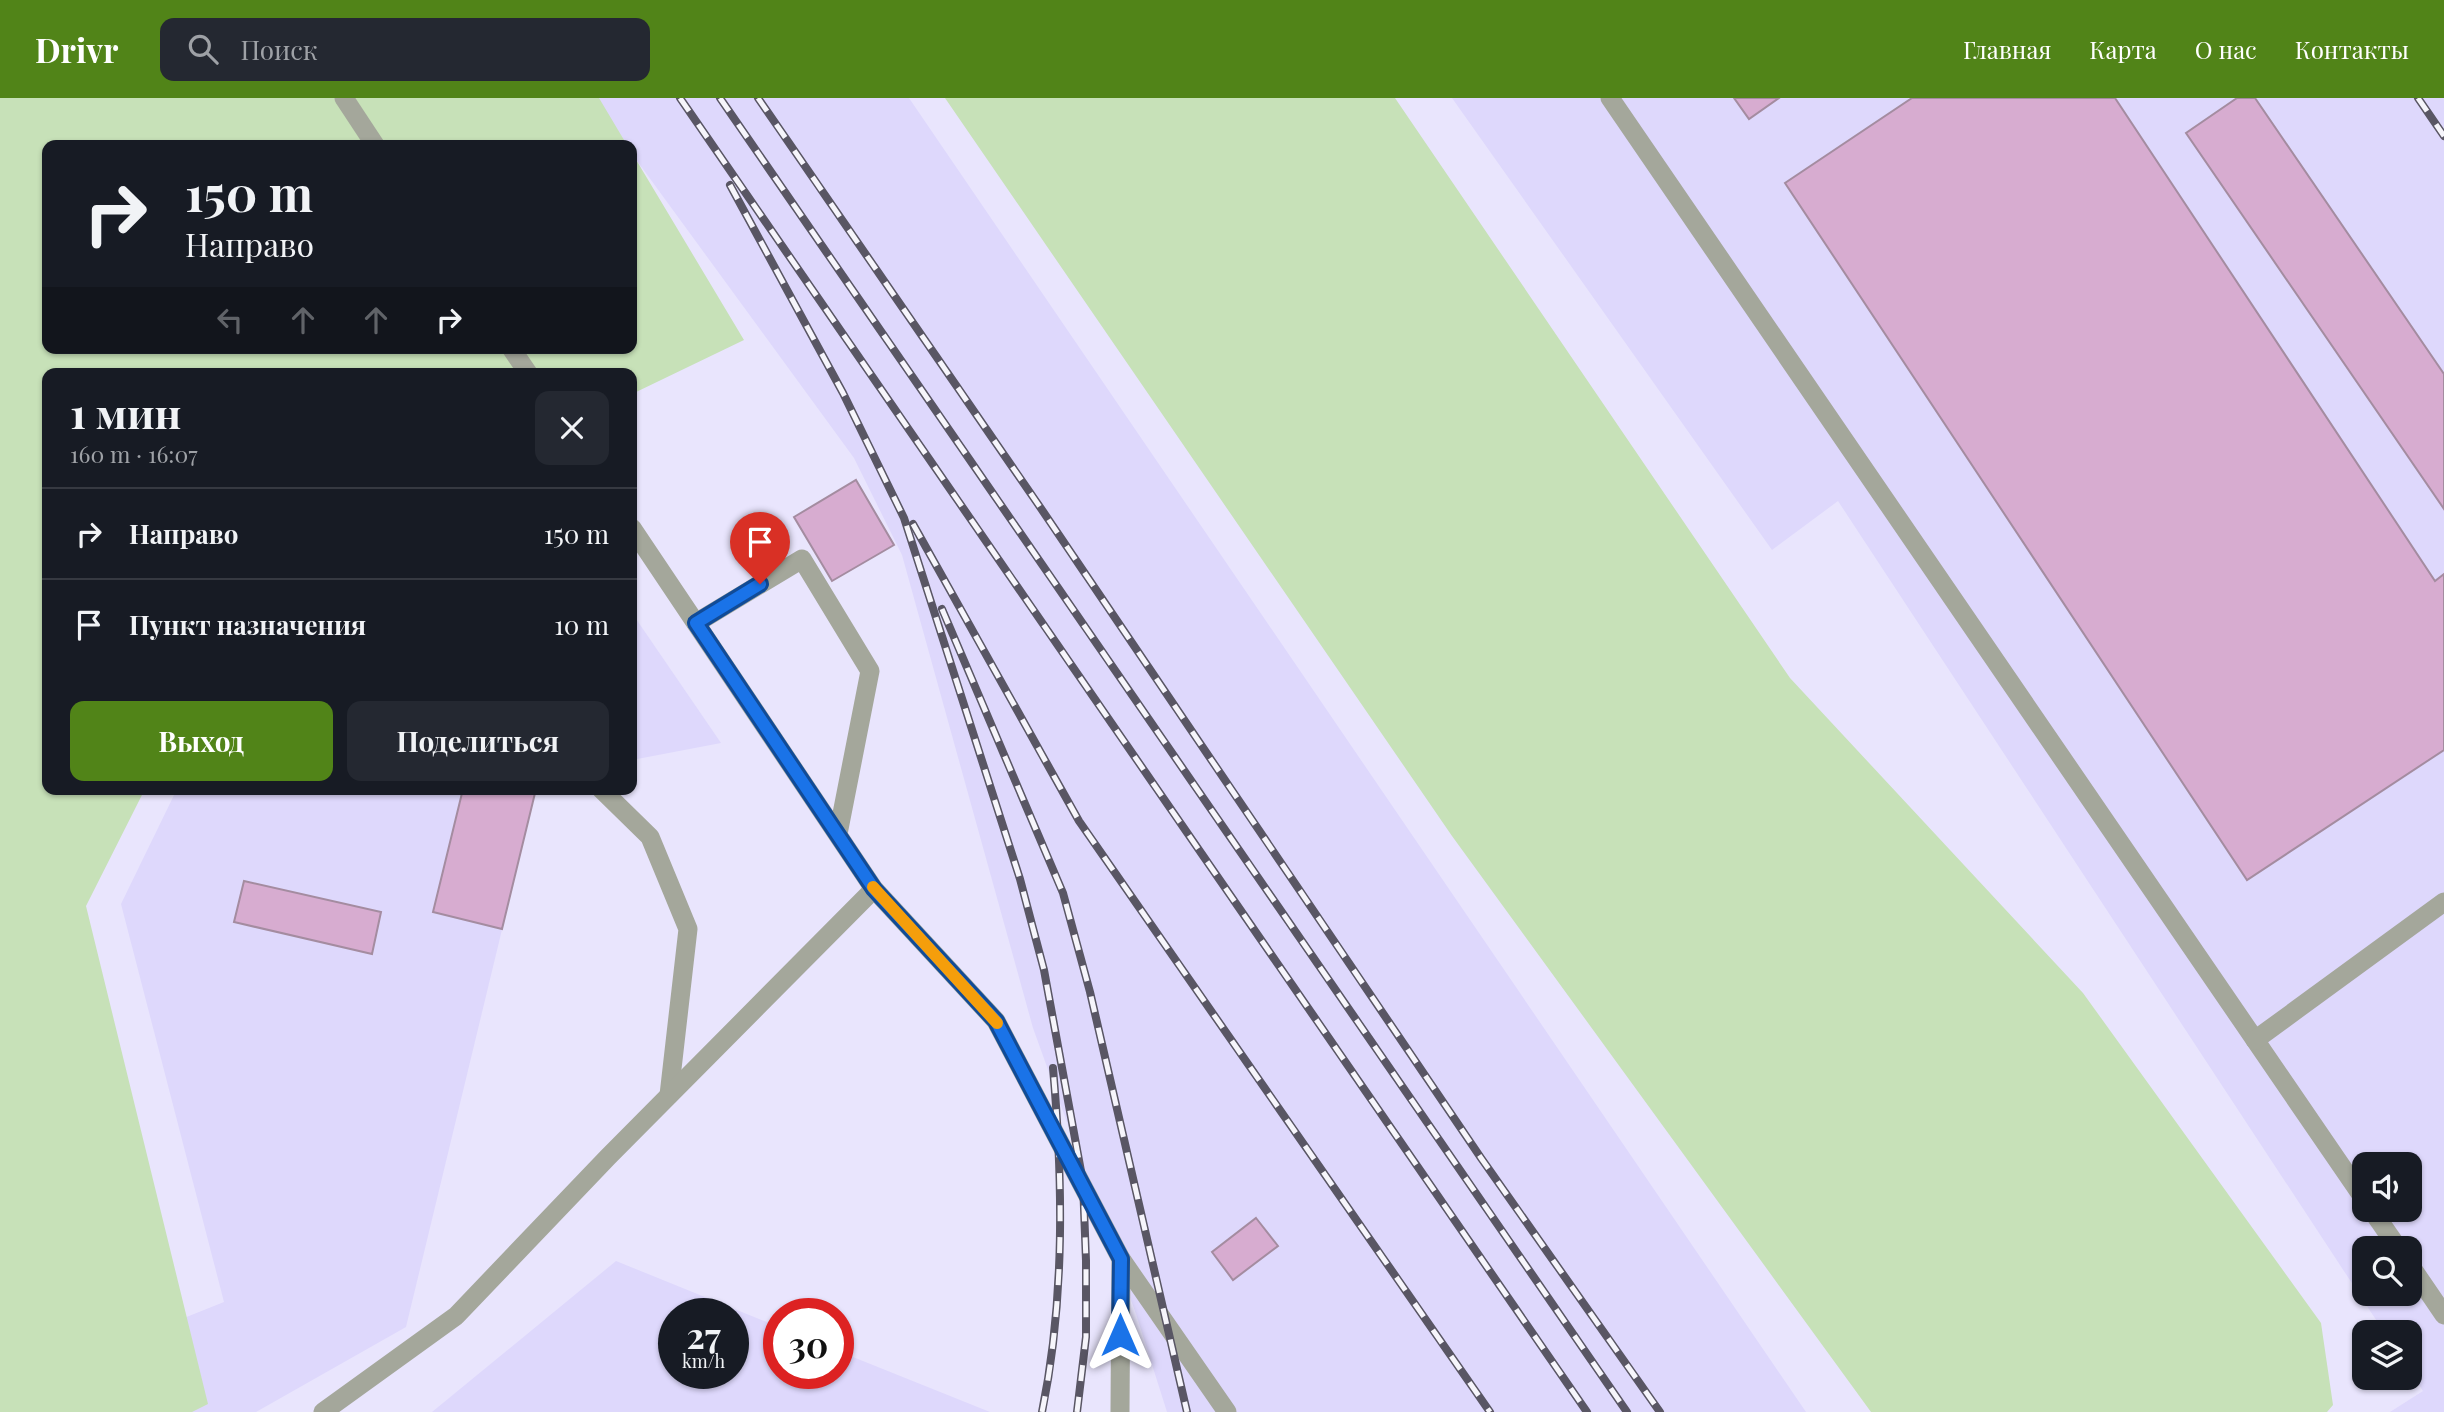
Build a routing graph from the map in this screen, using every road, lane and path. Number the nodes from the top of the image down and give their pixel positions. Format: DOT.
graph roads {
  1 [pos="344,98"];
  2 [pos="1610,98"];
  3 [pos="372,140"];
  4 [pos="637,535"];
  5 [pos="696,623"];
  6 [pos="607,795"];
  7 [pos="838,834"];
  8 [pos="874,889"];
  9 [pos="2444,902"];
  10 [pos="2255,1040"];
  11 [pos="669,1095"];
  12 [pos="2352,1181"];
  13 [pos="1121,1259"];
  14 [pos="2422,1283"];
  15 [pos="2444,1315"];
  16 [pos="323,1412"];
  17 [pos="1120,1412"];
  18 [pos="1227,1412"];
  1 -- 3 [label="street"];
  2 -- 10 [label="street"];
  4 -- 5 [label="street"];
  5 -- 7 [label="street"];
  5 -- 7 [label="street"];
  6 -- 11 [label="street"];
  7 -- 8 [label="street"];
  8 -- 11 [label="street"];
  8 -- 13 [label="street"];
  9 -- 10 [label="street"];
  10 -- 12 [label="street"];
  11 -- 16 [label="street"];
  13 -- 17 [label="street"];
  13 -- 18 [label="street"];
  14 -- 15 [label="street"];
}
